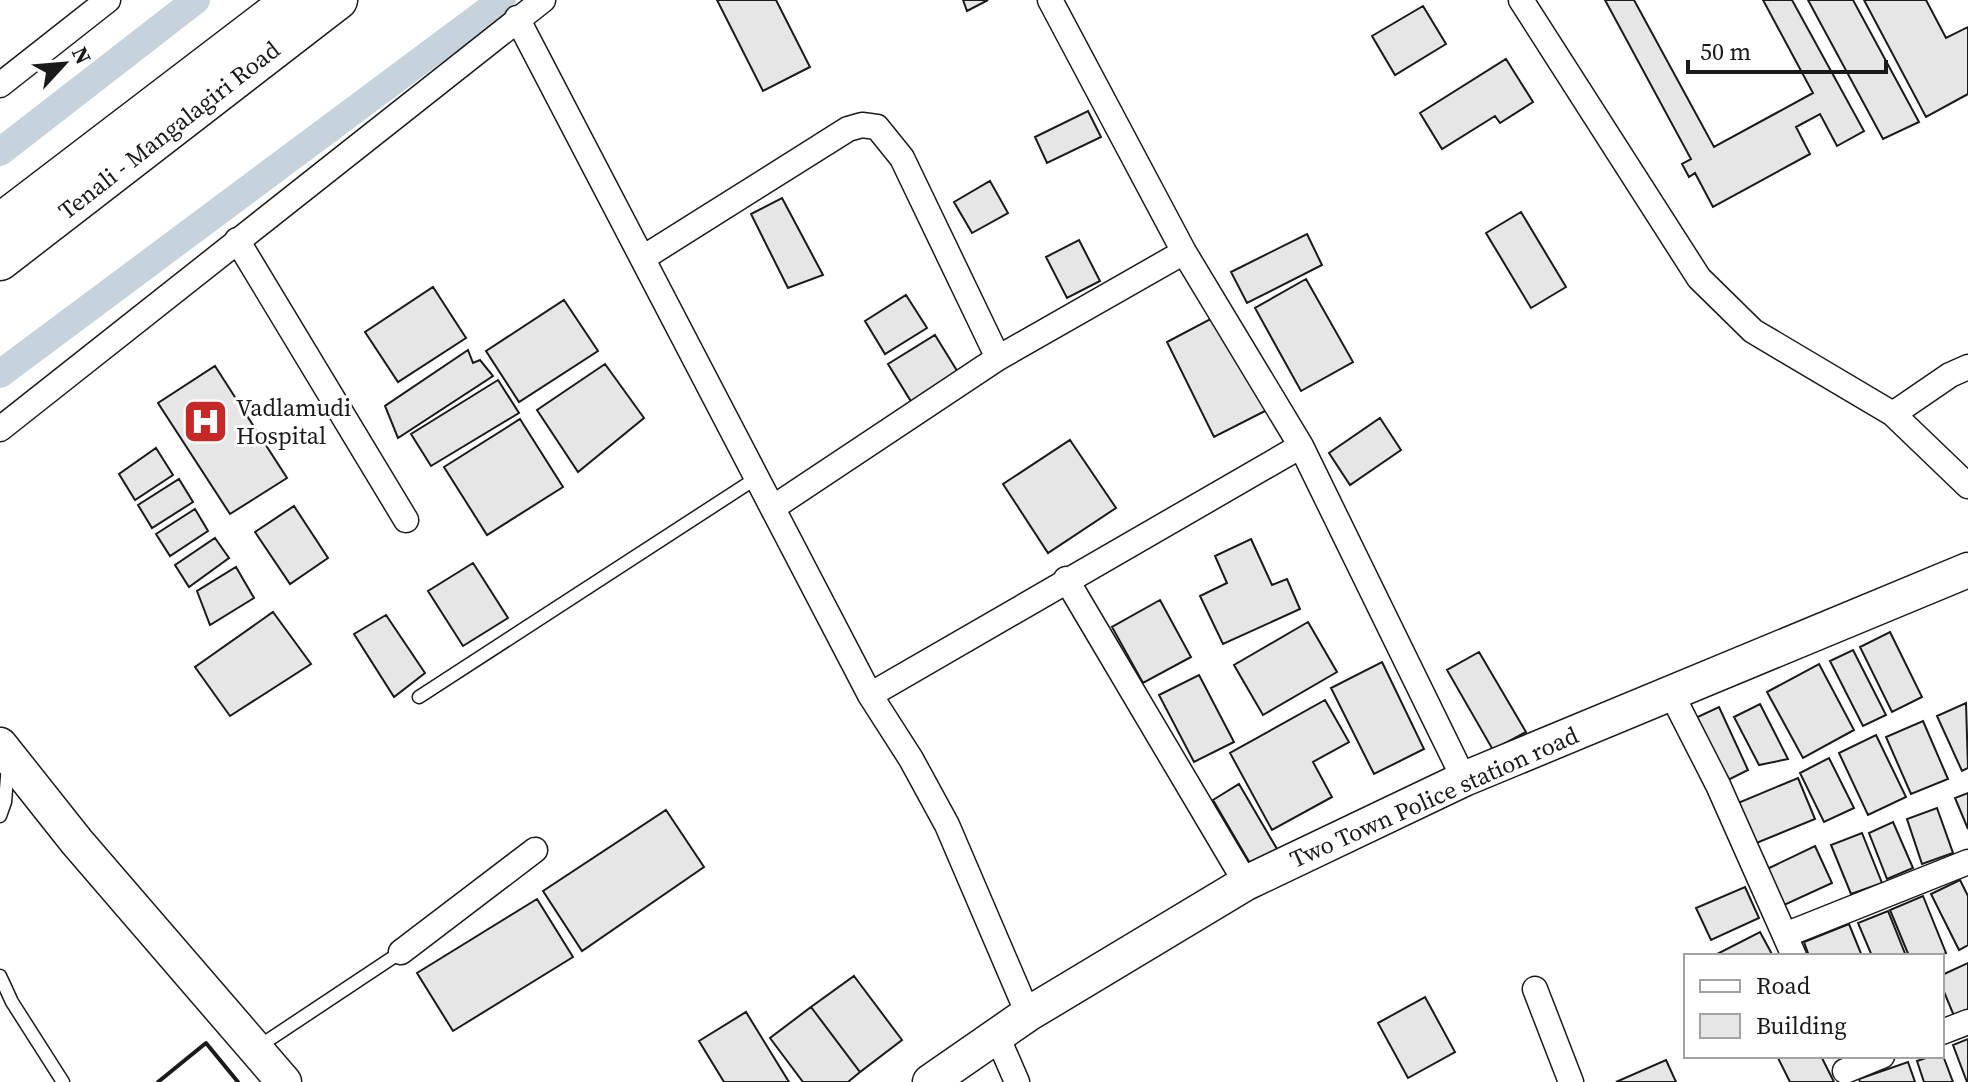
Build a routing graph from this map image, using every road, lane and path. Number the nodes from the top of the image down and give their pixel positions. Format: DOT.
graph roads {
  1 [pos="108,0"];
  2 [pos="292,0"];
  3 [pos="338,0"];
  4 [pos="543,0"];
  5 [pos="1050,0"];
  6 [pos="1521,0"];
  7 [pos="517,18"];
  8 [pos="0,85"];
  9 [pos="0,223"];
  10 [pos="237,240"];
  11 [pos="1184,252"];
  12 [pos="643,258"];
  13 [pos="0,261"];
  14 [pos="998,358"];
  15 [pos="1968,367"];
  16 [pos="1893,414"];
  17 [pos="0,429"];
  18 [pos="1301,446"];
  19 [pos="758,477"];
  20 [pos="1968,486"];
  21 [pos="774,507"];
  22 [pos="406,520"];
  23 [pos="1968,570"];
  24 [pos="1066,579"];
  25 [pos="1671,693"];
  26 [pos="870,695"];
  27 [pos="419,697"];
  28 [pos="4,751"];
  29 [pos="1464,779"];
  30 [pos="0,816"];
  31 [pos="535,850"];
  32 [pos="1968,862"];
  33 [pos="1246,883"];
  34 [pos="1789,946"];
  35 [pos="401,952"];
  36 [pos="0,976"];
  37 [pos="1535,989"];
  38 [pos="1028,1014"];
  39 [pos="1968,1022"];
  40 [pos="1944,1031"];
  41 [pos="997,1036"];
  42 [pos="255,1049"];
  43 [pos="1877,1058"];
  44 [pos="1844,1070"];
  45 [pos="946,1077"];
  46 [pos="63,1082"];
  47 [pos="284,1082"];
  48 [pos="1017,1082"];
  49 [pos="1571,1082"];
  1 -- 8 [label="street"];
  2 -- 9 [label="main road, Tenali - Mangalagiri Road"];
  3 -- 13 [label="main road, Tenali - Mangalagiri Road"];
  4 -- 7 [label="street"];
  5 -- 11 [label="street"];
  6 -- 16 [label="street"];
  7 -- 10 [label="street"];
  7 -- 12 [label="street"];
  10 -- 17 [label="street"];
  10 -- 22 [label="street"];
  11 -- 14 [label="street"];
  11 -- 18 [label="street"];
  12 -- 14 [label="street"];
  12 -- 19 [label="street"];
  14 -- 21 [label="street"];
  15 -- 16 [label="street"];
  16 -- 20 [label="street"];
  18 -- 24 [label="street"];
  18 -- 29 [label="street"];
  19 -- 21 [label="street"];
  19 -- 27 [label="lane"];
  21 -- 26 [label="street"];
  23 -- 25 [label="street, Two Town Police station road"];
  24 -- 26 [label="street"];
  24 -- 33 [label="street"];
  25 -- 29 [label="street, Two Town Police station road"];
  25 -- 34 [label="street"];
  26 -- 38 [label="street"];
  28 -- 30 [label="lane"];
  28 -- 42 [label="street"];
  29 -- 33 [label="street, Two Town Police station road"];
  31 -- 35 [label="street"];
  32 -- 34 [label="street"];
  33 -- 38 [label="street, Two Town Police station road"];
  35 -- 42 [label="lane"];
  36 -- 46 [label="lane"];
  37 -- 49 [label="street"];
  38 -- 41 [label="street, Two Town Police station road"];
  39 -- 40 [label="street"];
  41 -- 45 [label="street, Two Town Police station road"];
  41 -- 48 [label="street"];
  42 -- 47 [label="street"];
  43 -- 44 [label="street"];
}
